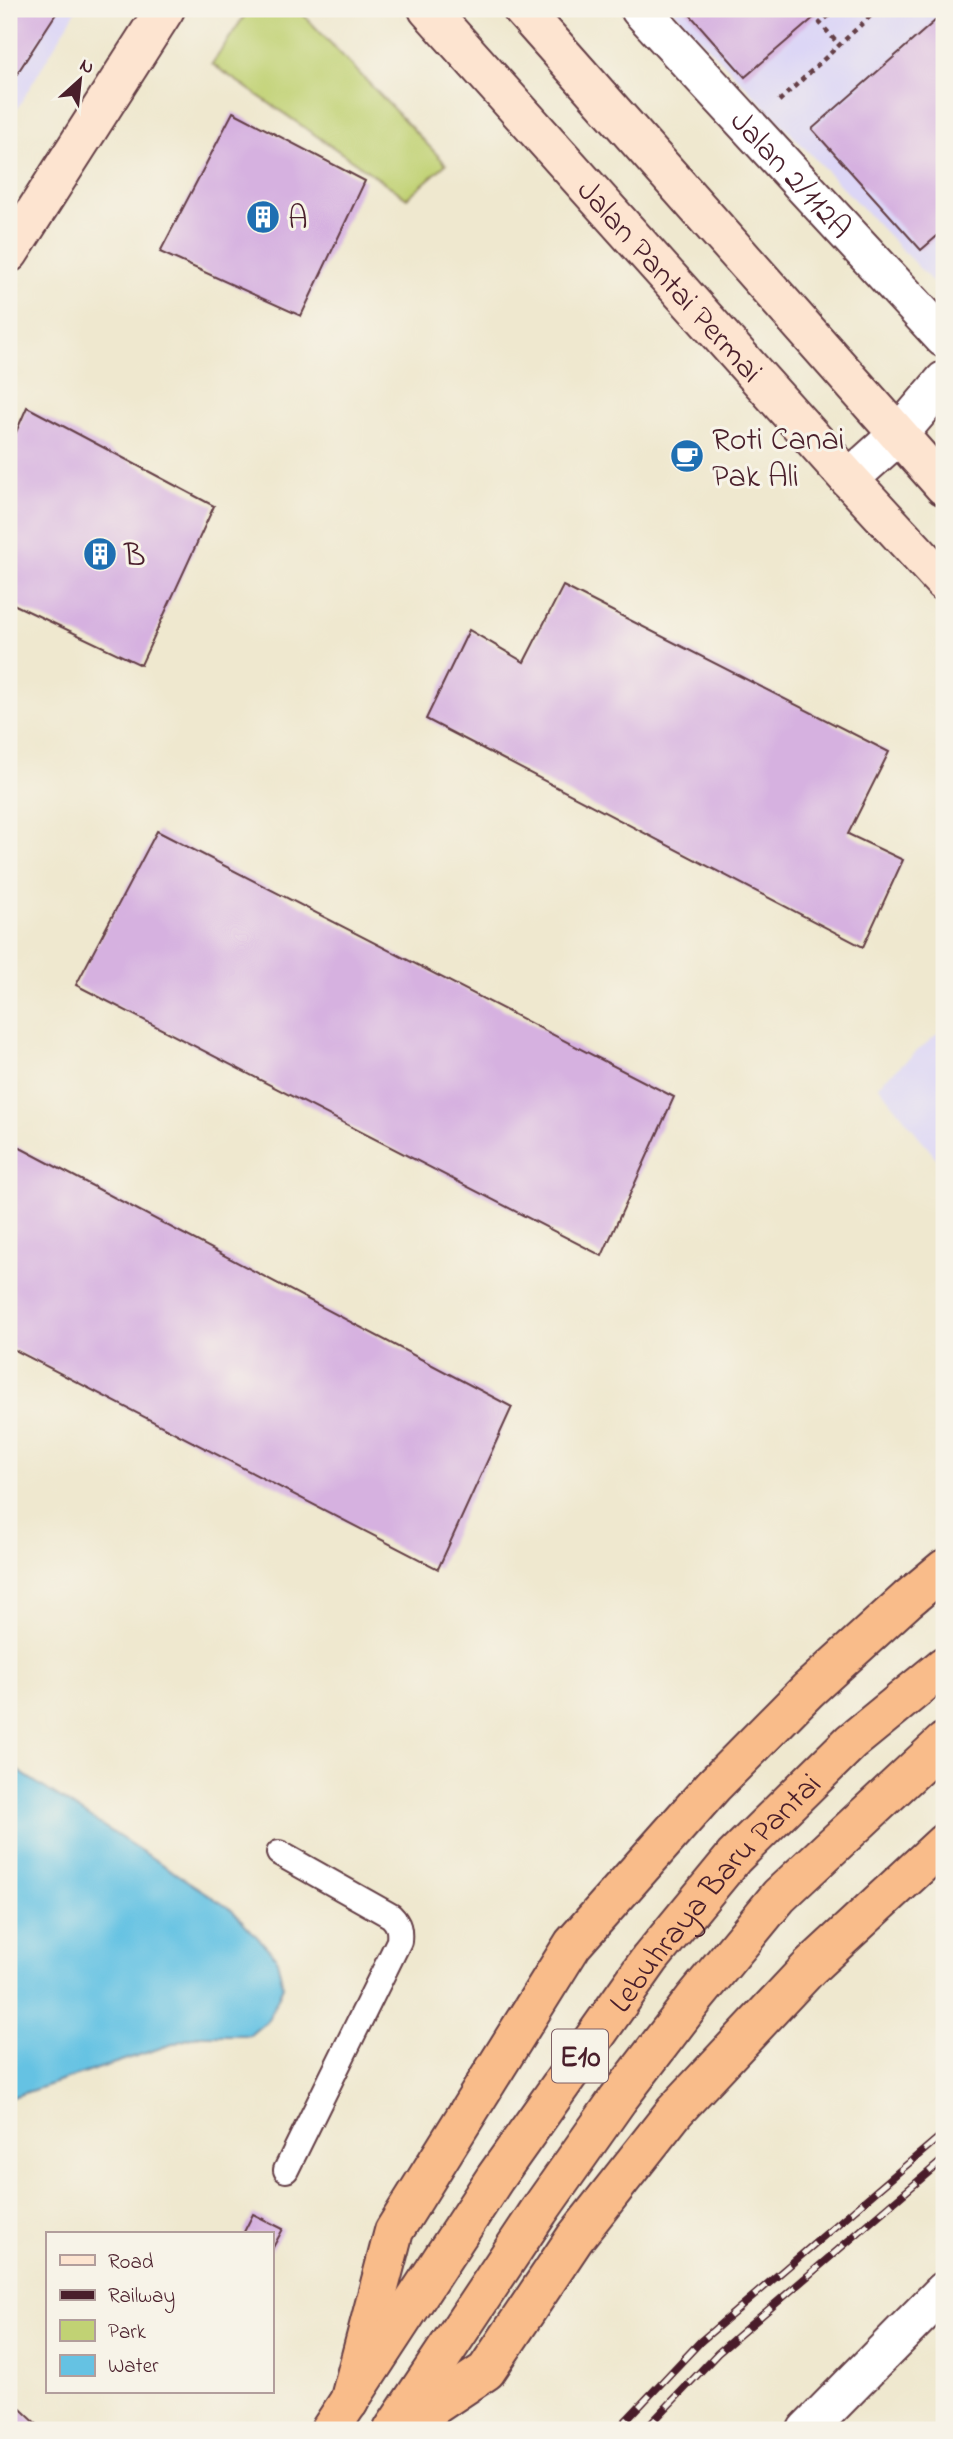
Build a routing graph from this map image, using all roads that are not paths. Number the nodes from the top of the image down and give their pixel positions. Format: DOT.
graph roads {
  1 [pos="165,9"];
  2 [pos="428,9"];
  3 [pos="523,9"];
  4 [pos="640,9"];
  5 [pos="9,253"];
  6 [pos="944,338"];
  7 [pos="944,381"];
  8 [pos="898,435"];
  9 [pos="849,479"];
  10 [pos="944,486"];
  11 [pos="944,582"];
  12 [pos="944,1569"];
  13 [pos="944,1666"];
  14 [pos="944,1742"];
  15 [pos="944,1843"];
  16 [pos="279,1853"];
  17 [pos="286,2170"];
  18 [pos="944,2291"];
  19 [pos="340,2416"];
  20 [pos="395,2430"];
  21 [pos="807,2430"];
  1 -- 5 [label="main road"];
  2 -- 9 [label="main road, Jalan Pantai Permai"];
  3 -- 8 [label="main road, Jalan Pantai Permai"];
  4 -- 6 [label="street, Jalan 2/112A"];
  7 -- 8 [label="street"];
  8 -- 9 [label="street"];
  8 -- 10 [label="main road, Jalan Pantai Permai"];
  9 -- 11 [label="main road, Jalan Pantai Permai"];
  12 -- 19 [label="highway"];
  13 -- 19 [label="highway, Lebuhraya Baru Pantai / E10"];
  14 -- 20 [label="highway, Lebuhraya Baru Pantai / E10"];
  15 -- 20 [label="highway"];
  16 -- 17 [label="lane"];
  18 -- 21 [label="street"];
}
